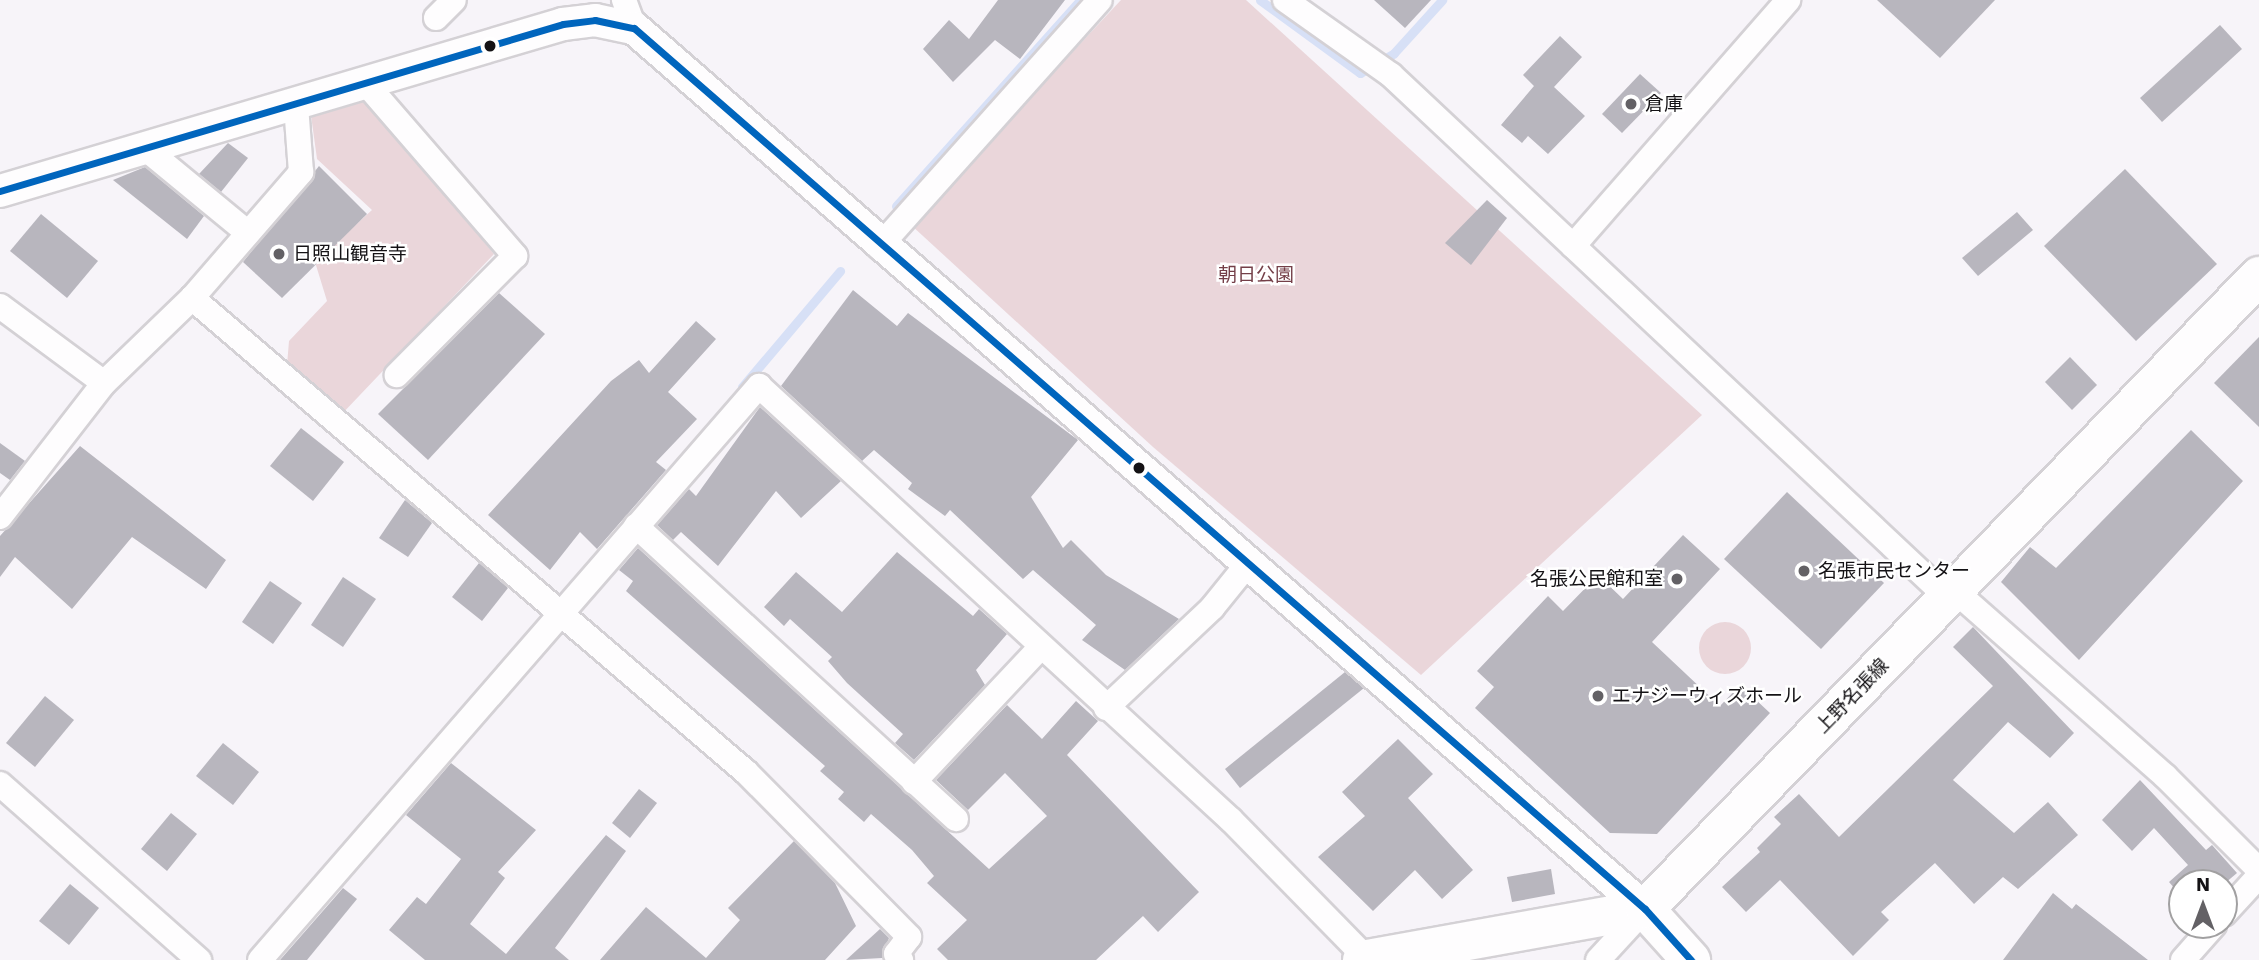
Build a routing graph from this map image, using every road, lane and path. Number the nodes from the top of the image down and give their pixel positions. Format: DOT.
graph roads {
  1 [pos="454,0"];
  2 [pos="1100,0"];
  3 [pos="1285,0"];
  4 [pos="1788,0"];
  5 [pos="629,14"];
  6 [pos="436,18"];
  7 [pos="368,86"];
  8 [pos="296,106"];
  9 [pos="146,149"];
  10 [pos="0,191"];
  11 [pos="248,233"];
  12 [pos="1573,246"];
  13 [pos="879,247"];
  14 [pos="2259,276"];
  15 [pos="192,298"];
  16 [pos="0,306"];
  17 [pos="397,374"];
  18 [pos="104,383"];
  19 [pos="3,506"];
  20 [pos="636,527"];
  21 [pos="1250,561"];
  22 [pos="1951,594"];
  23 [pos="558,612"];
  24 [pos="1040,648"];
  25 [pos="1106,708"];
  26 [pos="914,782"];
  27 [pos="0,784"];
  28 [pos="956,818"];
  29 [pos="2259,870"];
  30 [pos="2259,876"];
  31 [pos="2238,899"];
  32 [pos="1645,909"];
  33 [pos="2202,939"];
  34 [pos="1364,959"];
  35 [pos="199,960"];
  36 [pos="260,960"];
  37 [pos="901,960"];
  38 [pos="1598,960"];
  39 [pos="1691,960"];
  40 [pos="2183,960"];
  1 -- 6 [label="street"];
  2 -- 13 [label="street"];
  3 -- 12 [label="street"];
  4 -- 12 [label="street"];
  5 -- 7 [label="street"];
  5 -- 13 [label="street"];
  7 -- 8 [label="street"];
  7 -- 17 [label="street"];
  8 -- 9 [label="street"];
  8 -- 11 [label="street"];
  9 -- 10 [label="street"];
  9 -- 11 [label="street"];
  11 -- 15 [label="street"];
  12 -- 22 [label="street"];
  13 -- 21 [label="street"];
  14 -- 22 [label="main road, 上野名張線"];
  15 -- 18 [label="street"];
  15 -- 23 [label="street"];
  16 -- 18 [label="street"];
  18 -- 19 [label="street"];
  20 -- 23 [label="street"];
  20 -- 24 [label="street"];
  20 -- 26 [label="street"];
  21 -- 25 [label="street"];
  21 -- 32 [label="street"];
  22 -- 29 [label="street"];
  22 -- 32 [label="main road, 上野名張線"];
  23 -- 36 [label="street"];
  23 -- 37 [label="street"];
  24 -- 25 [label="street"];
  24 -- 26 [label="street"];
  25 -- 34 [label="street"];
  26 -- 28 [label="street"];
  27 -- 35 [label="street"];
  30 -- 31 [label="street"];
  32 -- 34 [label="main road"];
  32 -- 38 [label="street"];
  32 -- 39 [label="main road"];
  33 -- 40 [label="street"];
}
